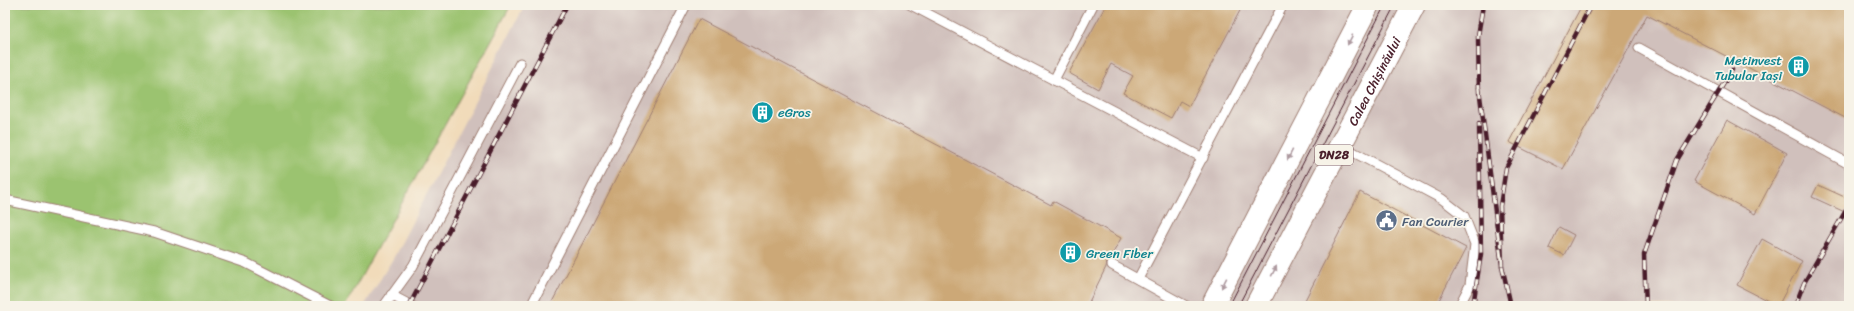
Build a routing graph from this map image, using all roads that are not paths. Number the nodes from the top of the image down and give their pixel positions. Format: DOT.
graph roads {
  1 [pos="686,5"];
  2 [pos="911,5"];
  3 [pos="1093,5"];
  4 [pos="1283,5"];
  5 [pos="1368,5"];
  6 [pos="1414,5"];
  7 [pos="1639,48"];
  8 [pos="520,63"];
  9 [pos="1054,80"];
  10 [pos="1339,144"];
  11 [pos="1203,158"];
  12 [pos="1849,164"];
  13 [pos="5,200"];
  14 [pos="1112,265"];
  15 [pos="1138,279"];
  16 [pos="391,296"];
  17 [pos="330,306"];
  18 [pos="384,306"];
  19 [pos="412,306"];
  20 [pos="531,306"];
  21 [pos="1186,306"];
  22 [pos="1212,306"];
  23 [pos="1256,306"];
  24 [pos="1459,306"];
  1 -- 20 [label="lane"];
  2 -- 9 [label="lane"];
  3 -- 9 [label="lane"];
  4 -- 11 [label="lane"];
  5 -- 22 [label="main road, DN28, one-way"];
  6 -- 10 [label="main road, Calea Chișinăului / DN28"];
  7 -- 12 [label="lane"];
  8 -- 16 [label="lane"];
  9 -- 11 [label="lane"];
  23 -- 10 [label="main road, Calea Chișinăului / DN28, one-way"];
  10 -- 24 [label="lane"];
  11 -- 15 [label="lane"];
  13 -- 17 [label="lane"];
  14 -- 15 [label="lane"];
  15 -- 21 [label="lane"];
  16 -- 18 [label="lane"];
  16 -- 19 [label="lane"];
}
